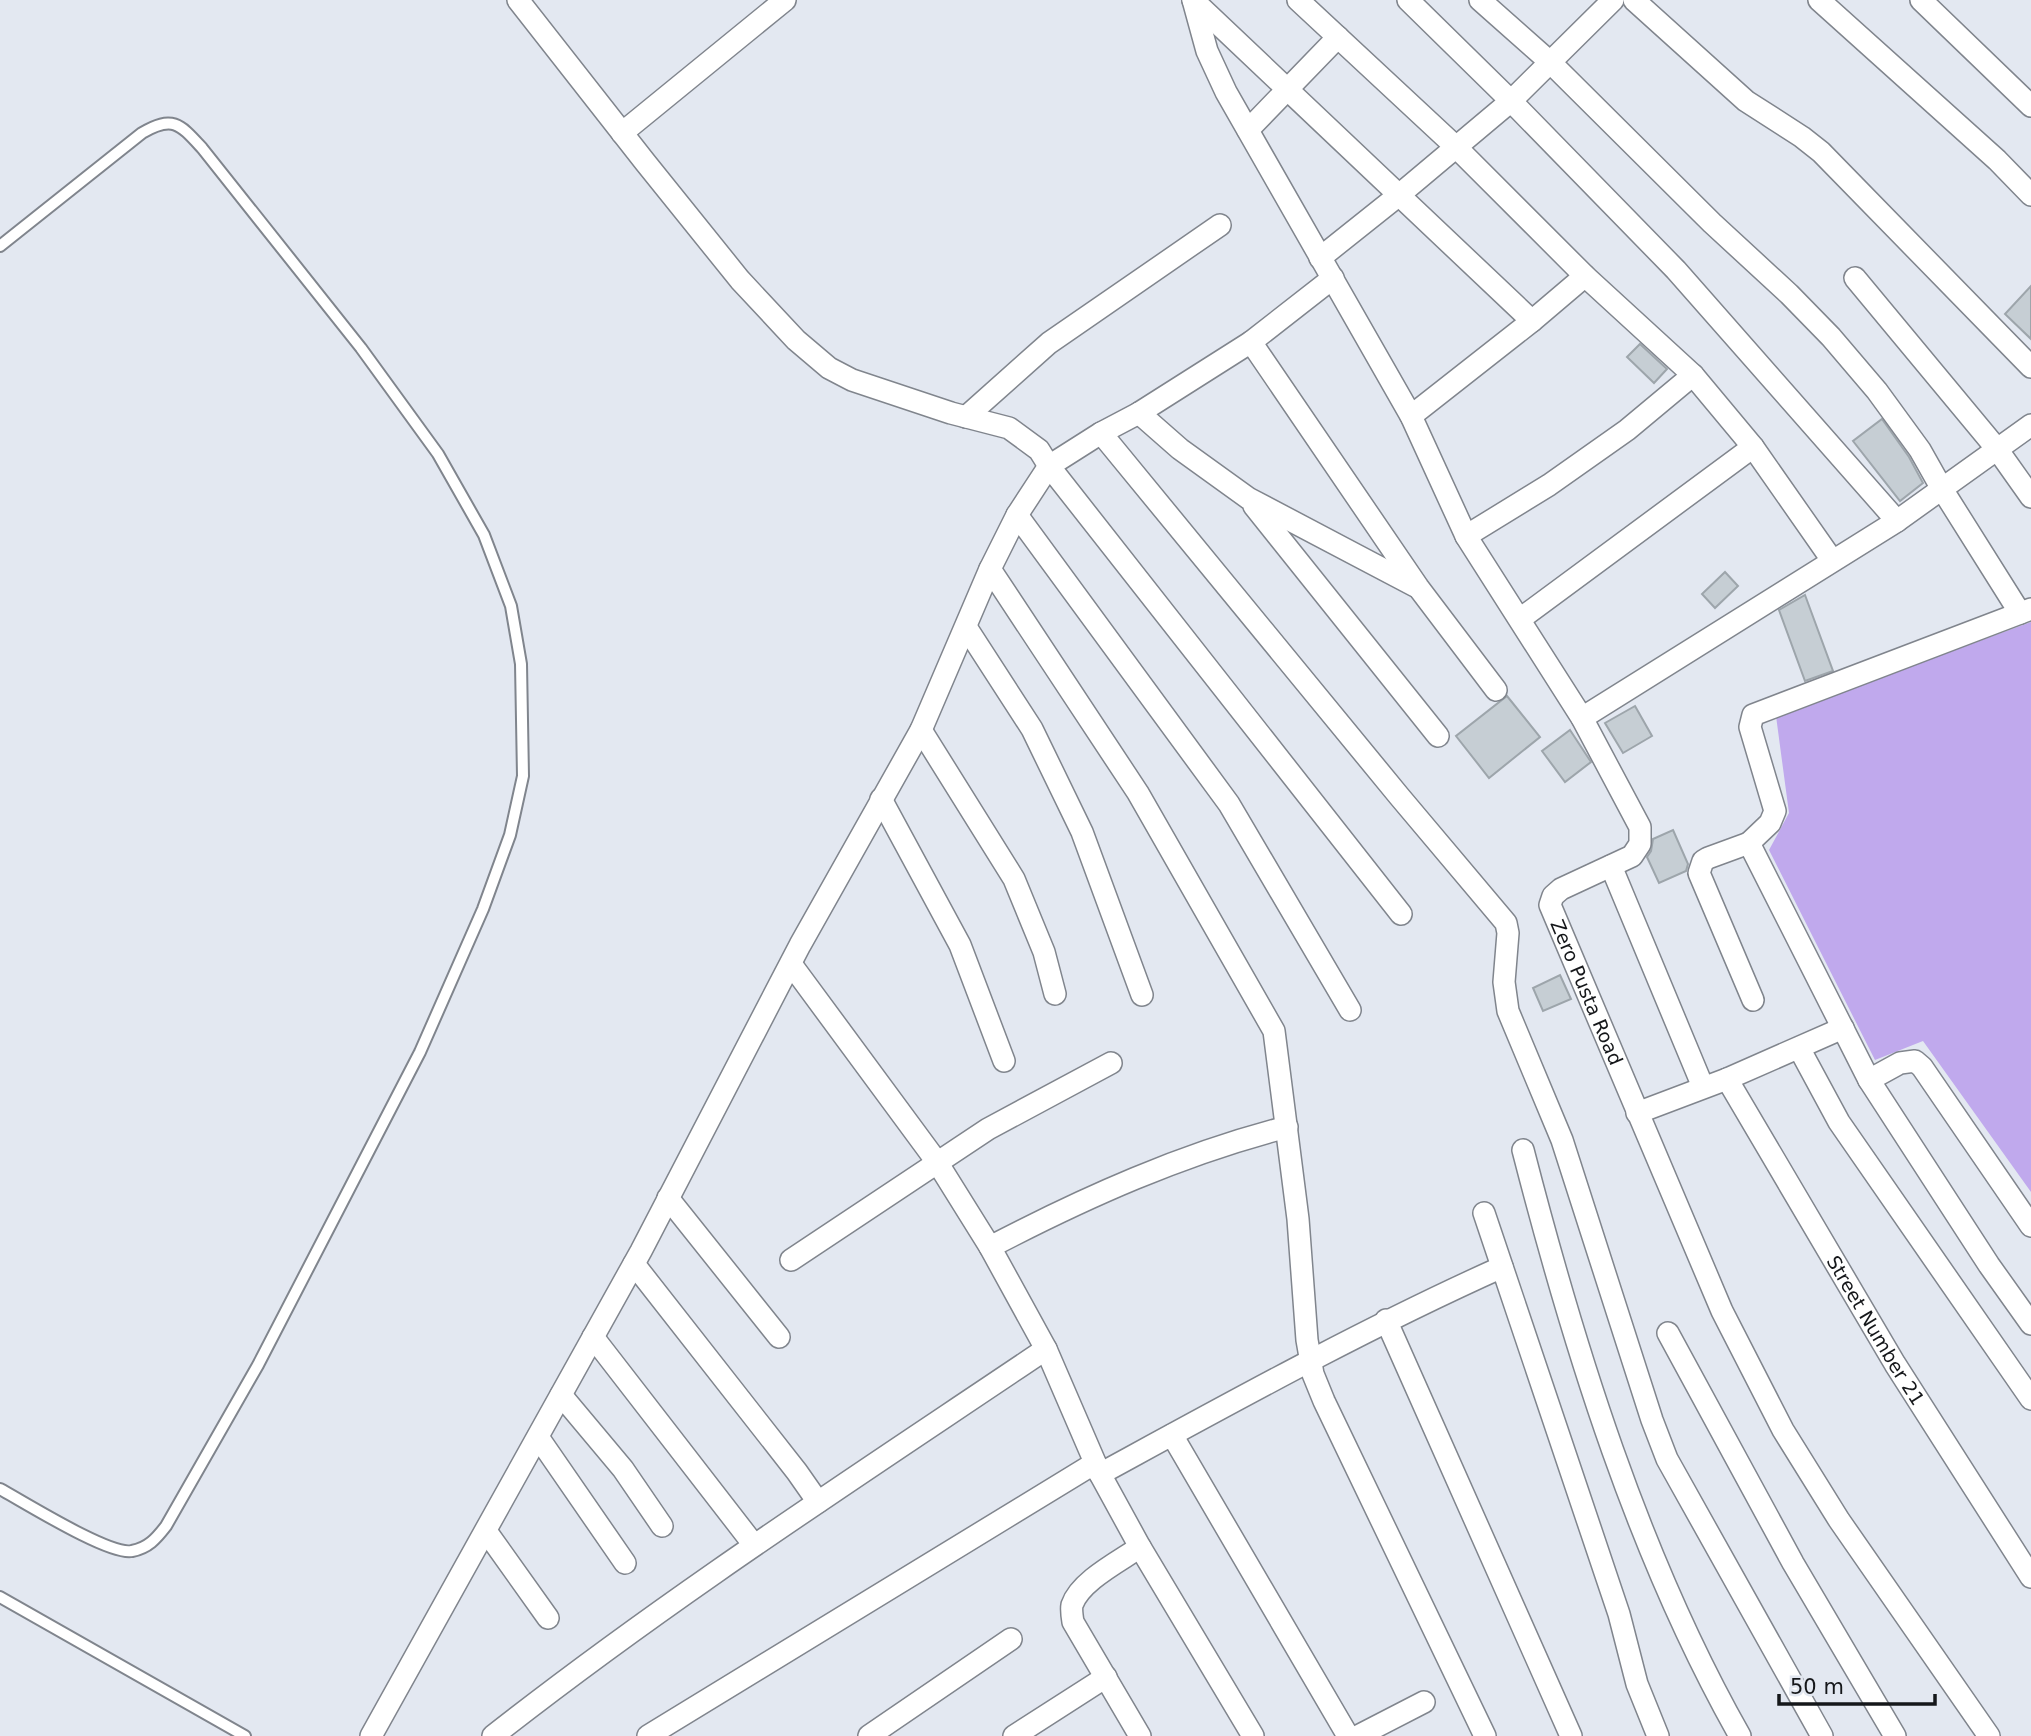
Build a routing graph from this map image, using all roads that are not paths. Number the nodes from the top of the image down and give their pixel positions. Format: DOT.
graph roads {
  1 [pos="518,0"];
  2 [pos="785,0"];
  3 [pos="1193,0"];
  4 [pos="1298,0"];
  5 [pos="1408,0"];
  6 [pos="1480,0"];
  7 [pos="1613,0"];
  8 [pos="1634,0"];
  9 [pos="1819,0"];
  10 [pos="1921,0"];
  11 [pos="1338,37"];
  12 [pos="1550,62"];
  13 [pos="1289,89"];
  14 [pos="1511,100"];
  15 [pos="2031,106"];
  16 [pos="1248,130"];
  17 [pos="622,133"];
  18 [pos="1456,147"];
  19 [pos="1399,195"];
  20 [pos="2031,195"];
  21 [pos="1220,225"];
  22 [pos="0,246"];
  23 [pos="1320,258"];
  24 [pos="1585,276"];
  25 [pos="1333,278"];
  26 [pos="1855,278"];
  27 [pos="1532,321"];
  28 [pos="1251,342"];
  29 [pos="2031,368"];
  30 [pos="1693,375"];
  31 [pos="1139,413"];
  32 [pos="1410,416"];
  33 [pos="966,417"];
  34 [pos="2031,425"];
  35 [pos="1101,433"];
  36 [pos="1753,447"];
  37 [pos="1997,449"];
  38 [pos="1049,466"];
  39 [pos="1942,489"];
  40 [pos="2031,497"];
  41 [pos="1248,498"];
  42 [pos="1017,515"];
  43 [pos="1897,520"];
  44 [pos="1466,536"];
  45 [pos="1832,560"];
  46 [pos="990,569"];
  47 [pos="1418,587"];
  48 [pos="2026,611"];
  49 [pos="1520,619"];
  50 [pos="966,627"];
  51 [pos="1496,690"];
  52 [pos="1582,718"];
  53 [pos="920,730"];
  54 [pos="1438,736"];
  55 [pos="881,799"];
  56 [pos="1749,843"];
  57 [pos="1611,866"];
  58 [pos="1401,914"];
  59 [pos="791,964"];
  60 [pos="1055,994"];
  61 [pos="1142,995"];
  62 [pos="1753,1000"];
  63 [pos="1350,1010"];
  64 [pos="1843,1028"];
  65 [pos="1799,1048"];
  66 [pos="1004,1062"];
  67 [pos="1111,1063"];
  68 [pos="1727,1079"];
  69 [pos="1869,1080"];
  70 [pos="1703,1087"];
  71 [pos="1637,1113"];
  72 [pos="1287,1127"];
  73 [pos="1523,1150"];
  74 [pos="937,1162"];
  75 [pos="668,1198"];
  76 [pos="1484,1213"];
  77 [pos="2031,1226"];
  78 [pos="990,1247"];
  79 [pos="791,1259"];
  80 [pos="634,1264"];
  81 [pos="1503,1266"];
  82 [pos="1386,1320"];
  83 [pos="2031,1324"];
  84 [pos="1668,1333"];
  85 [pos="593,1337"];
  86 [pos="779,1337"];
  87 [pos="1046,1349"];
  88 [pos="1310,1359"];
  89 [pos="561,1395"];
  90 [pos="2031,1399"];
  91 [pos="1172,1435"];
  92 [pos="538,1437"];
  93 [pos="1098,1469"];
  94 [pos="0,1489"];
  95 [pos="818,1502"];
  96 [pos="662,1526"];
  97 [pos="486,1531"];
  98 [pos="754,1545"];
  99 [pos="1140,1547"];
  100 [pos="625,1563"];
  101 [pos="2031,1577"];
  102 [pos="0,1597"];
  103 [pos="548,1618"];
  104 [pos="1011,1639"];
  105 [pos="1106,1676"];
  106 [pos="1424,1702"];
  107 [pos="1360,1735"];
  108 [pos="245,1736"];
  109 [pos="372,1736"];
  110 [pos="493,1736"];
  111 [pos="648,1736"];
  112 [pos="870,1736"];
  113 [pos="1014,1736"];
  114 [pos="1140,1736"];
  115 [pos="1253,1736"];
  116 [pos="1485,1736"];
  117 [pos="1571,1736"];
  118 [pos="1658,1736"];
  119 [pos="1740,1736"];
  120 [pos="1822,1736"];
  121 [pos="1895,1736"];
  122 [pos="1989,1736"];
  1 -- 17 [label="street"];
  2 -- 17 [label="street"];
  3 -- 13 [label="street"];
  3 -- 16 [label="street"];
  4 -- 11 [label="street"];
  5 -- 14 [label="street"];
  6 -- 12 [label="street"];
  7 -- 12 [label="street"];
  8 -- 29 [label="street"];
  9 -- 20 [label="street"];
  10 -- 15 [label="street"];
  11 -- 13 [label="street"];
  11 -- 18 [label="street"];
  12 -- 14 [label="street"];
  12 -- 39 [label="street"];
  13 -- 16 [label="street"];
  13 -- 19 [label="street"];
  14 -- 18 [label="street"];
  14 -- 43 [label="street"];
  16 -- 23 [label="street"];
  17 -- 33 [label="street"];
  18 -- 19 [label="street"];
  18 -- 24 [label="street"];
  19 -- 23 [label="street"];
  19 -- 27 [label="street"];
  21 -- 33 [label="street"];
  22 -- 94 [label="lane"];
  23 -- 25 [label="street"];
  24 -- 27 [label="street"];
  24 -- 30 [label="street"];
  25 -- 28 [label="street"];
  25 -- 32 [label="street"];
  26 -- 37 [label="street"];
  27 -- 32 [label="street"];
  28 -- 31 [label="street"];
  28 -- 47 [label="street"];
  30 -- 36 [label="street"];
  30 -- 44 [label="street"];
  31 -- 35 [label="street"];
  31 -- 41 [label="street"];
  32 -- 44 [label="street"];
  33 -- 38 [label="street"];
  34 -- 37 [label="street"];
  35 -- 38 [label="street"];
  35 -- 120 [label="street"];
  36 -- 45 [label="street"];
  36 -- 49 [label="street"];
  37 -- 39 [label="street"];
  37 -- 40 [label="street"];
  38 -- 42 [label="street"];
  38 -- 58 [label="street"];
  39 -- 43 [label="street"];
  39 -- 48 [label="street"];
  41 -- 47 [label="street"];
  41 -- 54 [label="street"];
  42 -- 46 [label="street"];
  42 -- 63 [label="street"];
  43 -- 45 [label="street"];
  44 -- 49 [label="street"];
  45 -- 52 [label="street"];
  46 -- 50 [label="street"];
  46 -- 72 [label="street"];
  47 -- 51 [label="street"];
  48 -- 56 [label="street"];
  49 -- 52 [label="street"];
  50 -- 53 [label="street"];
  50 -- 61 [label="street"];
  52 -- 57 [label="street"];
  53 -- 55 [label="street"];
  53 -- 60 [label="street"];
  55 -- 59 [label="street"];
  55 -- 66 [label="street"];
  56 -- 62 [label="street"];
  56 -- 64 [label="street"];
  57 -- 70 [label="street"];
  57 -- 71 [label="street, Zero Pusta Road"];
  59 -- 74 [label="street"];
  59 -- 75 [label="street"];
  64 -- 65 [label="street"];
  64 -- 69 [label="street"];
  65 -- 68 [label="street"];
  65 -- 90 [label="street"];
  67 -- 74 [label="street"];
  68 -- 70 [label="street"];
  68 -- 101 [label="street, Street Number 21"];
  69 -- 77 [label="street"];
  69 -- 83 [label="street"];
  70 -- 71 [label="street"];
  71 -- 122 [label="street"];
  72 -- 78 [label="street"];
  72 -- 88 [label="street"];
  73 -- 119 [label="street"];
  74 -- 78 [label="street"];
  74 -- 79 [label="street"];
  75 -- 80 [label="street"];
  75 -- 86 [label="street"];
  76 -- 81 [label="street"];
  78 -- 87 [label="street"];
  80 -- 85 [label="street"];
  80 -- 95 [label="street"];
  81 -- 82 [label="street"];
  81 -- 118 [label="street"];
  82 -- 88 [label="street"];
  82 -- 117 [label="street"];
  84 -- 121 [label="street"];
  85 -- 89 [label="street"];
  85 -- 98 [label="street"];
  87 -- 93 [label="street"];
  87 -- 95 [label="street"];
  88 -- 91 [label="street"];
  88 -- 116 [label="street"];
  89 -- 92 [label="street"];
  89 -- 96 [label="street"];
  91 -- 93 [label="street"];
  91 -- 107 [label="street"];
  92 -- 97 [label="street"];
  92 -- 100 [label="street"];
  93 -- 99 [label="street"];
  93 -- 111 [label="street"];
  95 -- 98 [label="street"];
  97 -- 103 [label="street"];
  97 -- 109 [label="street"];
  98 -- 110 [label="street"];
  99 -- 105 [label="street"];
  99 -- 115 [label="street"];
  102 -- 108 [label="lane"];
  104 -- 112 [label="street"];
  105 -- 113 [label="street"];
  105 -- 114 [label="street"];
  106 -- 107 [label="street"];
}
